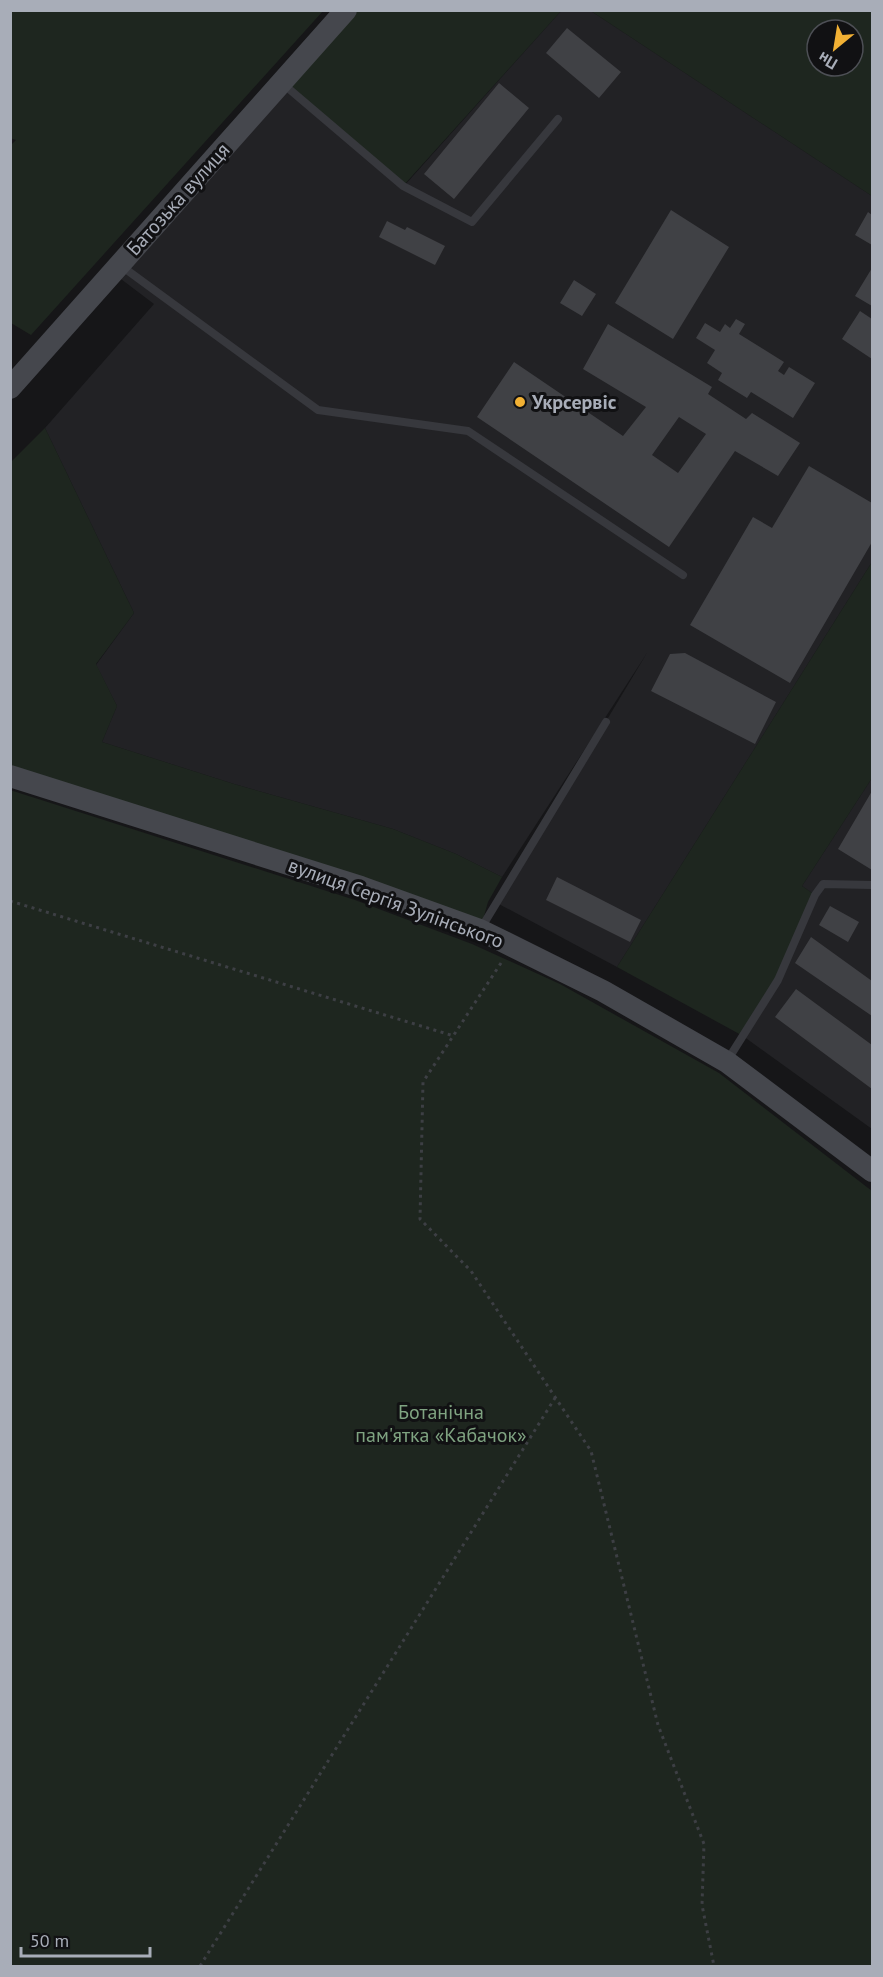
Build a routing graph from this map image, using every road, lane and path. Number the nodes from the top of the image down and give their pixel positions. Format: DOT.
graph roads {
  1 [pos="346,10"];
  2 [pos="282,82"];
  3 [pos="558,119"];
  4 [pos="120,265"];
  5 [pos="13,382"];
  6 [pos="683,575"];
  7 [pos="606,722"];
  8 [pos="10,776"];
  9 [pos="873,885"];
  10 [pos="10,901"];
  11 [pos="480,930"];
  12 [pos="512,945"];
  13 [pos="454,1036"];
  14 [pos="727,1062"];
  15 [pos="873,1171"];
  16 [pos="556,1398"];
  17 [pos="200,1966"];
  18 [pos="714,1966"];
  1 -- 2 [label="street, Батозька вулиця"];
  2 -- 3 [label="lane"];
  2 -- 4 [label="street, Батозька вулиця"];
  4 -- 5 [label="street, Батозька вулиця"];
  4 -- 6 [label="lane"];
  7 -- 11 [label="lane"];
  8 -- 11 [label="street, вулиця Сергія Зулінського"];
  9 -- 14 [label="lane"];
  10 -- 13 [label="path"];
  11 -- 12 [label="street, вулиця Сергія Зулінського"];
  12 -- 13 [label="path"];
  12 -- 14 [label="street, вулиця Сергія Зулінського"];
  13 -- 16 [label="path"];
  14 -- 15 [label="street, вулиця Сергія Зулінського"];
  16 -- 17 [label="path"];
  16 -- 18 [label="path"];
}
